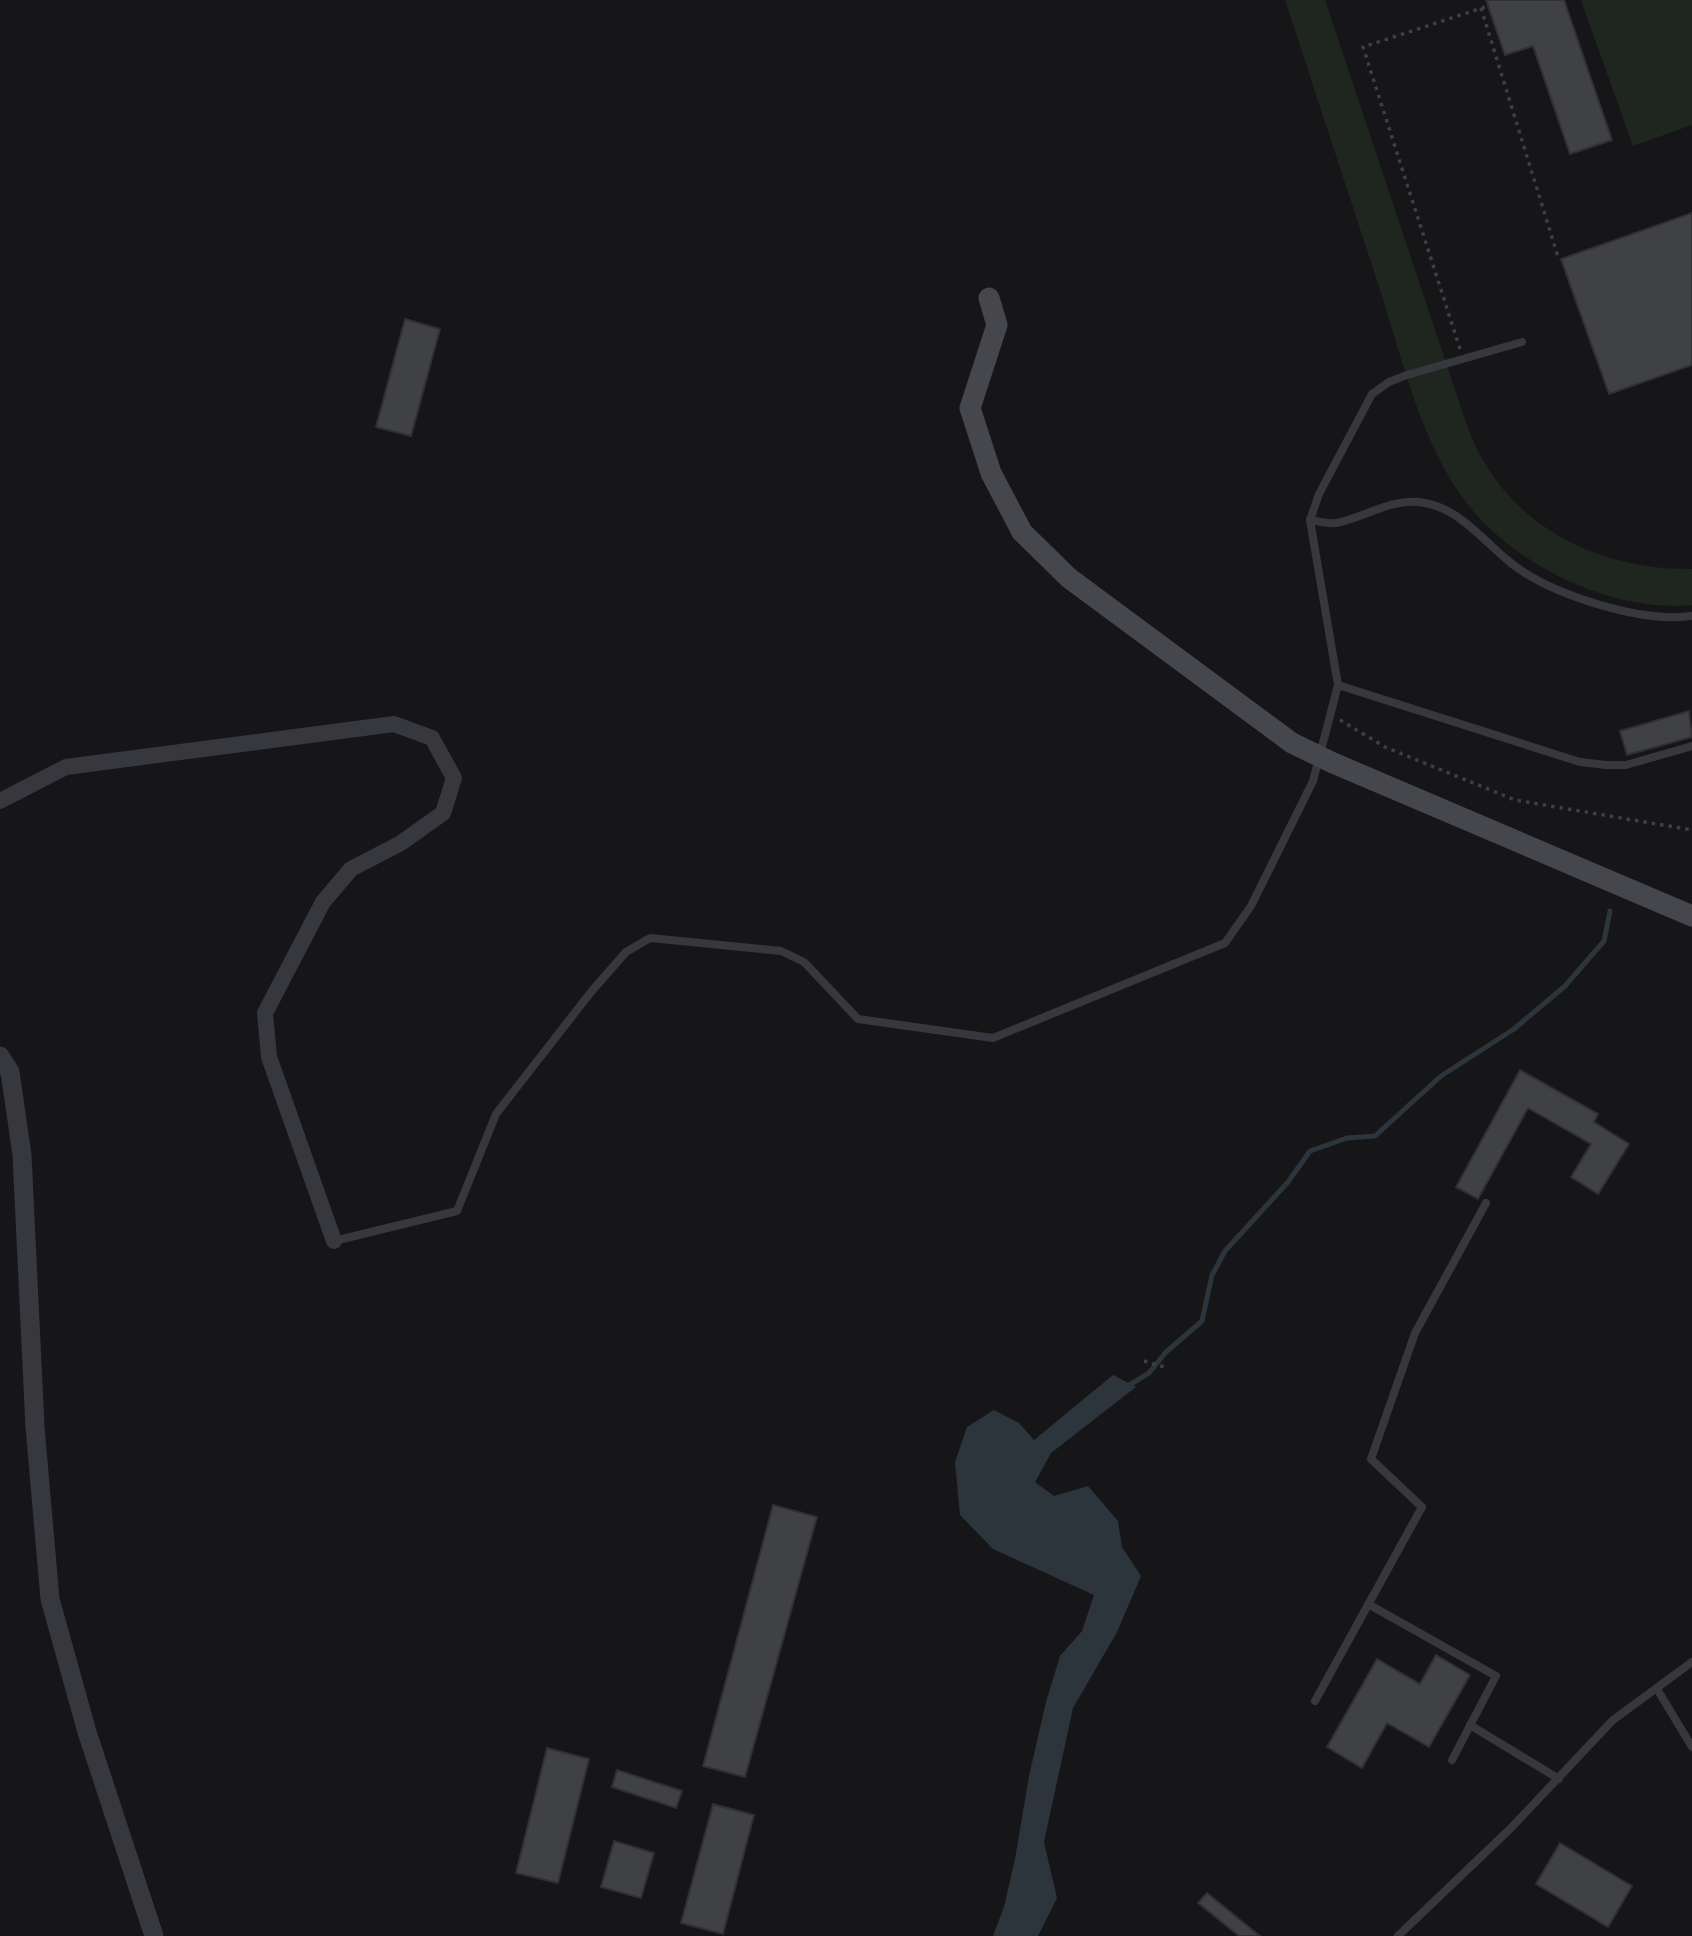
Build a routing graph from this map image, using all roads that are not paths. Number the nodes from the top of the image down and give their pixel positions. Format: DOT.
graph roads {
  1 [pos="989,298"];
  2 [pos="1522,342"];
  3 [pos="1310,520"];
  4 [pos="1692,616"];
  5 [pos="1338,685"];
  6 [pos="1692,746"];
  7 [pos="1319,756"];
  8 [pos="0,801"];
  9 [pos="1692,916"];
  10 [pos="0,1056"];
  11 [pos="1486,1203"];
  12 [pos="334,1241"];
  13 [pos="1368,1604"];
  14 [pos="1692,1662"];
  15 [pos="1657,1689"];
  16 [pos="1315,1701"];
  17 [pos="1469,1725"];
  18 [pos="1692,1747"];
  19 [pos="1452,1760"];
  20 [pos="1559,1779"];
  21 [pos="154,1936"];
  22 [pos="1398,1936"];
  1 -- 7 [label="main road"];
  2 -- 3 [label="lane"];
  3 -- 4 [label="lane"];
  3 -- 5 [label="lane"];
  5 -- 6 [label="lane"];
  5 -- 7 [label="lane"];
  7 -- 9 [label="main road"];
  7 -- 12 [label="lane"];
  8 -- 12 [label="street"];
  10 -- 21 [label="street"];
  11 -- 13 [label="lane"];
  13 -- 16 [label="lane"];
  13 -- 17 [label="lane"];
  14 -- 15 [label="lane"];
  15 -- 18 [label="lane"];
  15 -- 20 [label="lane"];
  17 -- 19 [label="lane"];
  17 -- 20 [label="lane"];
  20 -- 22 [label="lane"];
}
